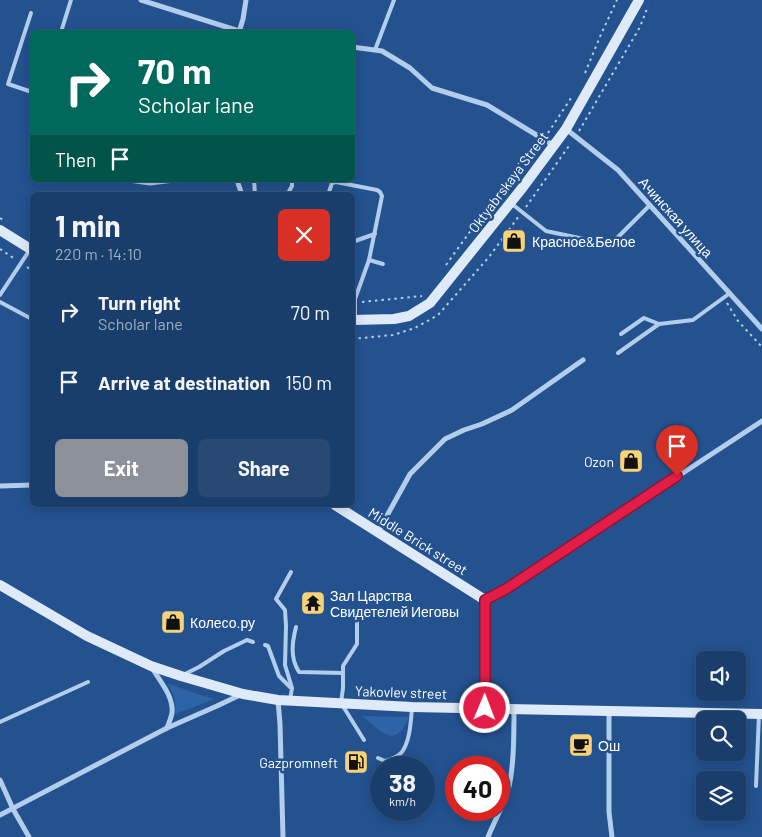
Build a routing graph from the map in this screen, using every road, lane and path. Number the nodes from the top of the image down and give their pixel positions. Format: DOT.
graph roads {
  1 [pos="72,0"];
  2 [pos="141,0"];
  3 [pos="246,0"];
  4 [pos="394,0"];
  5 [pos="617,0"];
  6 [pos="639,0"];
  7 [pos="31,13"];
  8 [pos="62,30"];
  9 [pos="233,30"];
  10 [pos="240,30"];
  11 [pos="355,47"];
  12 [pos="375,50"];
  13 [pos="585,73"];
  14 [pos="30,91"];
  15 [pos="575,92"];
  16 [pos="566,129"];
  17 [pos="543,140"];
  18 [pos="553,146"];
  19 [pos="530,160"];
  20 [pos="143,182"];
  21 [pos="158,182"];
  22 [pos="336,182"];
  23 [pos="346,182"];
  24 [pos="329,192"];
  25 [pos="510,202"];
  26 [pos="650,205"];
  27 [pos="0,230"];
  28 [pos="513,230"];
  29 [pos="375,234"];
  30 [pos="355,241"];
  31 [pos="558,241"];
  32 [pos="501,243"];
  33 [pos="587,246"];
  34 [pos="30,248"];
  35 [pos="30,250"];
  36 [pos="369,260"];
  37 [pos="383,264"];
  38 [pos="442,272"];
  39 [pos="730,293"];
  40 [pos="0,295"];
  41 [pos="425,295"];
  42 [pos="724,298"];
  43 [pos="0,302"];
  44 [pos="355,303"];
  45 [pos="30,318"];
  46 [pos="355,320"];
  47 [pos="659,324"];
  48 [pos="761,327"];
  49 [pos="621,334"];
  50 [pos="762,347"];
  51 [pos="618,353"];
  52 [pos="583,360"];
  53 [pos="762,421"];
  54 [pos="30,485"];
  55 [pos="0,486"];
  56 [pos="338,507"];
  57 [pos="378,533"];
  58 [pos="291,572"];
  59 [pos="0,585"];
  60 [pos="485,600"];
  61 [pos="357,622"];
  62 [pos="296,627"];
  63 [pos="253,642"];
  64 [pos="265,646"];
  65 [pos="150,666"];
  66 [pos="343,672"];
  67 [pos="181,676"];
  68 [pos="88,682"];
  69 [pos="292,688"];
  70 [pos="243,694"];
  71 [pos="278,700"];
  72 [pos="290,702"];
  73 [pos="341,704"];
  74 [pos="412,707"];
  75 [pos="485,708"];
  76 [pos="514,709"];
  77 [pos="609,711"];
  78 [pos="760,714"];
  79 [pos="0,722"];
  80 [pos="167,728"];
  81 [pos="364,740"];
  82 [pos="397,756"];
  83 [pos="0,780"];
  84 [pos="756,786"];
  85 [pos="13,808"];
  86 [pos="0,816"];
  87 [pos="29,837"];
  88 [pos="283,837"];
  89 [pos="488,837"];
  90 [pos="612,837"];
  1 -- 8 [label="lane"];
  2 -- 9 [label="street"];
  3 -- 10 [label="street"];
  4 -- 12 [label="lane"];
  5 -- 13 [label="path"];
  6 -- 16 [label="main road, Oktyabrskaya Street"];
  7 -- 14 [label="lane"];
  11 -- 12 [label="street"];
  12 -- 17 [label="street"];
  15 -- 17 [label="path"];
  16 -- 18 [label="main road, Oktyabrskaya Street"];
  16 -- 26 [label="street, Ачинская улица"];
  17 -- 18 [label="street"];
  18 -- 25 [label="main road, Oktyabrskaya Street"];
  19 -- 38 [label="path"];
  20 -- 21 [label="street"];
  22 -- 24 [label="lane"];
  23 -- 29 [label="lane"];
  25 -- 26 [label="lane"];
  25 -- 46 [label="main road, Oktyabrskaya Street"];
  26 -- 39 [label="street, Ачинская улица"];
  27 -- 34 [label="main road"];
  28 -- 32 [label="path"];
  29 -- 30 [label="lane"];
  29 -- 36 [label="lane"];
  31 -- 33 [label="path"];
  35 -- 40 [label="lane"];
  36 -- 37 [label="lane"];
  36 -- 44 [label="lane"];
  39 -- 42 [label="lane"];
  39 -- 48 [label="street, Ачинская улица"];
  41 -- 44 [label="path"];
  42 -- 47 [label="lane"];
  42 -- 50 [label="path"];
  43 -- 45 [label="lane"];
  47 -- 49 [label="lane"];
  47 -- 51 [label="lane"];
  52 -- 57 [label="street"];
  53 -- 60 [label="street"];
  54 -- 55 [label="street"];
  56 -- 57 [label="main road, Middle Brick street"];
  57 -- 60 [label="main road, Middle Brick street"];
  58 -- 69 [label="lane"];
  59 -- 65 [label="main road, Yakovlev street"];
  60 -- 75 [label="main road"];
  61 -- 66 [label="lane"];
  62 -- 66 [label="lane"];
  63 -- 67 [label="lane"];
  64 -- 69 [label="lane"];
  65 -- 67 [label="main road, Yakovlev street"];
  65 -- 80 [label="street"];
  66 -- 73 [label="lane"];
  67 -- 70 [label="main road, Yakovlev street"];
  68 -- 79 [label="lane"];
  69 -- 72 [label="lane"];
  70 -- 71 [label="main road, Yakovlev street"];
  70 -- 80 [label="street"];
  71 -- 72 [label="main road, Yakovlev street"];
  71 -- 88 [label="street"];
  72 -- 73 [label="main road, Yakovlev street"];
  73 -- 74 [label="main road, Yakovlev street"];
  73 -- 81 [label="lane"];
  74 -- 75 [label="main road, Yakovlev street"];
  74 -- 82 [label="lane"];
  75 -- 76 [label="main road, Yakovlev street"];
  76 -- 77 [label="main road, Yakovlev street"];
  76 -- 89 [label="street"];
  77 -- 78 [label="main road, Yakovlev street"];
  77 -- 90 [label="street"];
  78 -- 84 [label="lane"];
  80 -- 85 [label="street"];
  83 -- 85 [label="street"];
  85 -- 86 [label="street"];
  85 -- 87 [label="street"];
}
